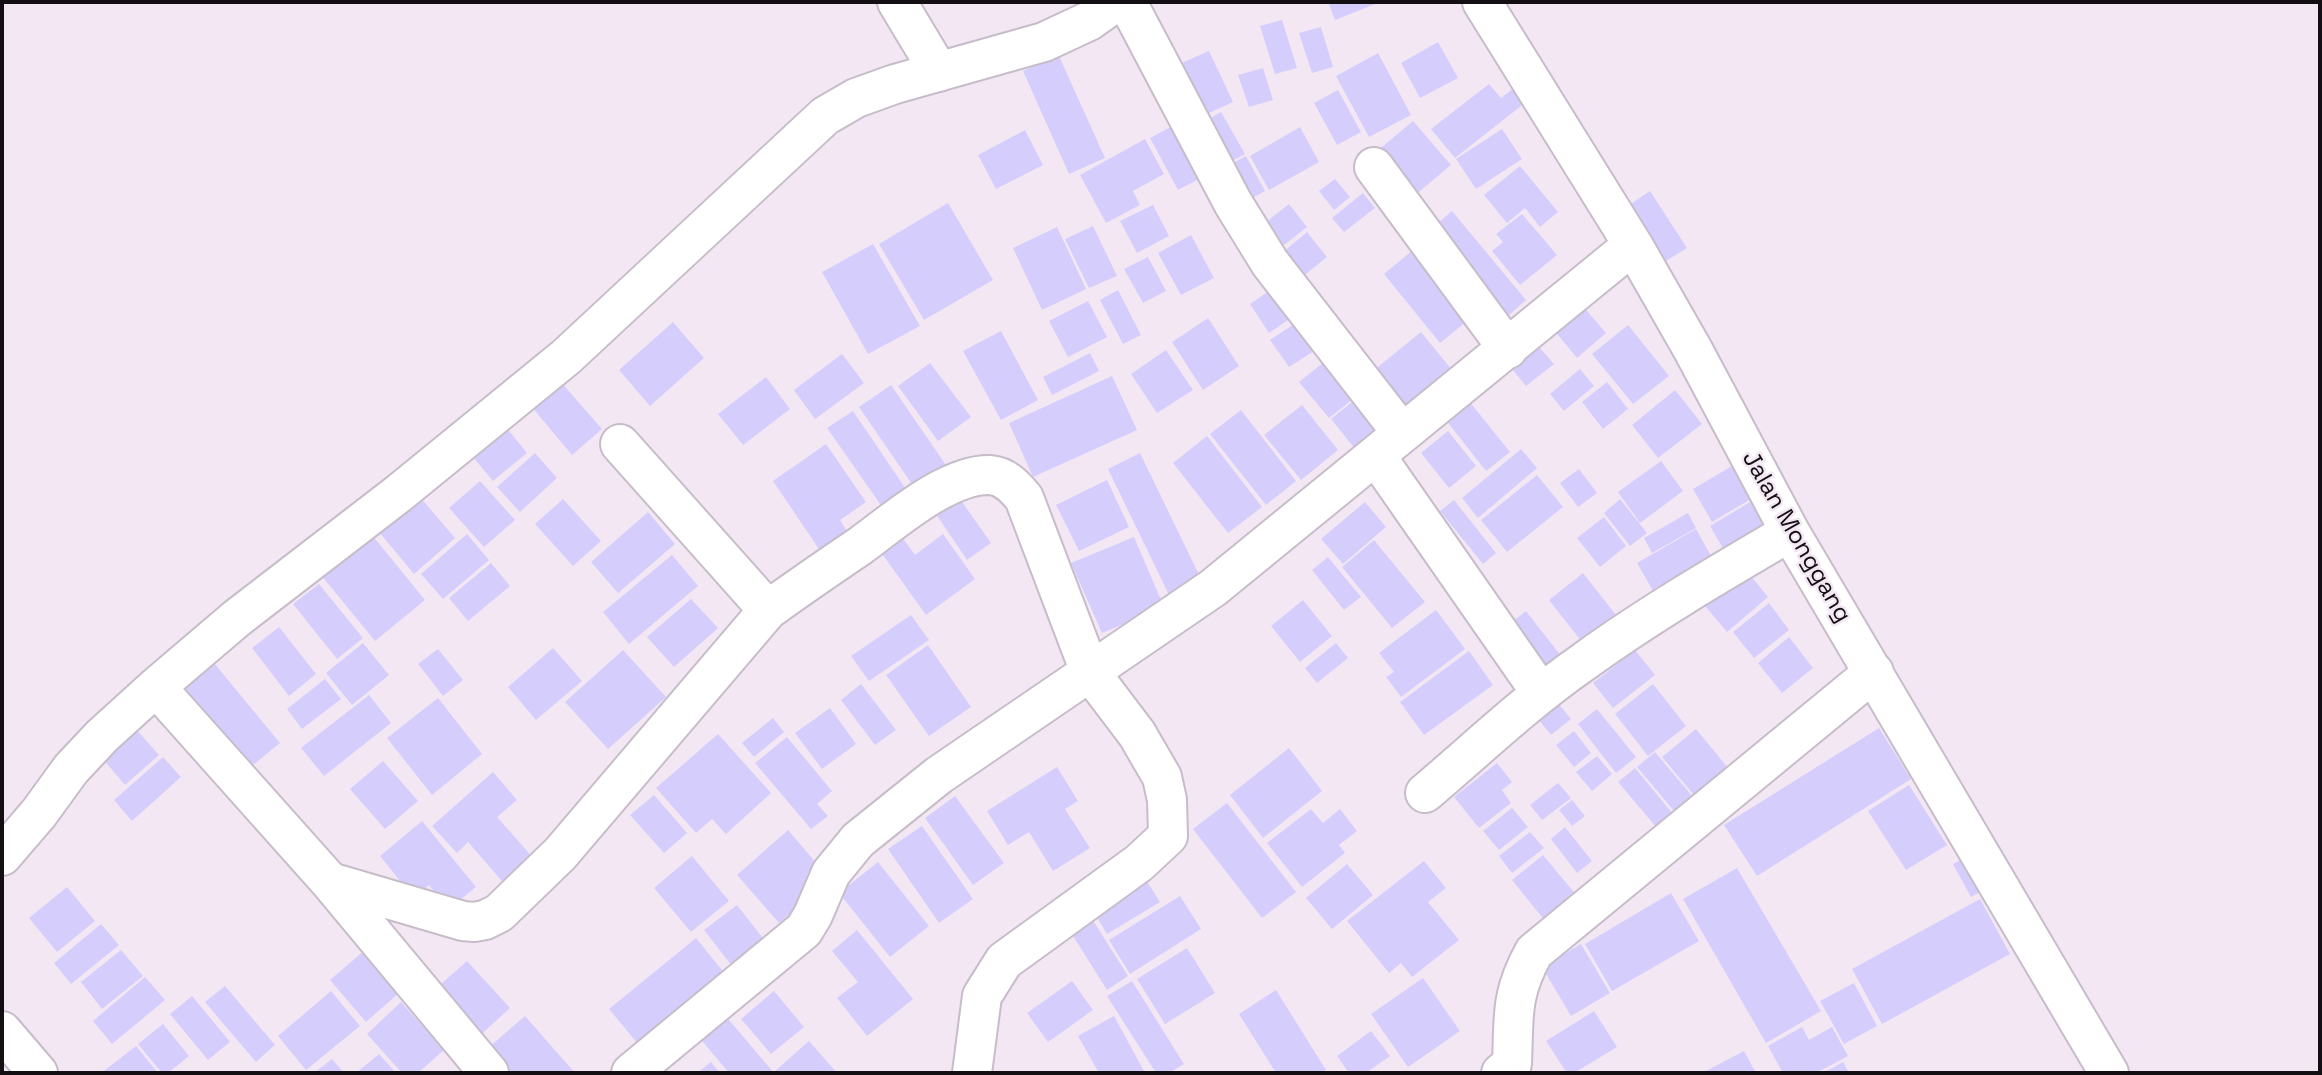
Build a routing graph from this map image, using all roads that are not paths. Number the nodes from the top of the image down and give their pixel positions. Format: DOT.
graph roads {
  1 [pos="897,2"];
  2 [pos="1116,2"];
  3 [pos="1127,2"];
  4 [pos="1482,2"];
  5 [pos="939,72"];
  6 [pos="1374,167"];
  7 [pos="1633,245"];
  8 [pos="1508,349"];
  9 [pos="620,444"];
  10 [pos="1389,444"];
  11 [pos="1790,531"];
  12 [pos="768,610"];
  13 [pos="1090,672"];
  14 [pos="1874,672"];
  15 [pos="156,687"];
  16 [pos="1541,693"];
  17 [pos="1425,793"];
  18 [pos="2,856"];
  19 [pos="330,882"];
  20 [pos="2,1031"];
  21 [pos="37,1073"];
  22 [pos="489,1073"];
  23 [pos="631,1073"];
  24 [pos="972,1073"];
  25 [pos="1502,1073"];
  26 [pos="2109,1073"];
  1 -- 5 [label="street"];
  2 -- 5 [label="street"];
  3 -- 10 [label="street"];
  4 -- 7 [label="street, Jalan Monggang"];
  5 -- 15 [label="street"];
  6 -- 8 [label="street"];
  7 -- 8 [label="street"];
  7 -- 11 [label="street, Jalan Monggang"];
  8 -- 10 [label="street"];
  9 -- 12 [label="street"];
  10 -- 13 [label="street"];
  10 -- 16 [label="street"];
  11 -- 14 [label="street, Jalan Monggang"];
  11 -- 16 [label="street"];
  12 -- 13 [label="street"];
  12 -- 19 [label="street"];
  13 -- 23 [label="street"];
  13 -- 24 [label="street"];
  14 -- 25 [label="street"];
  14 -- 26 [label="street, Jalan Monggang"];
  15 -- 18 [label="street"];
  15 -- 19 [label="street"];
  16 -- 17 [label="street"];
  19 -- 22 [label="street"];
  20 -- 21 [label="street"];
}
